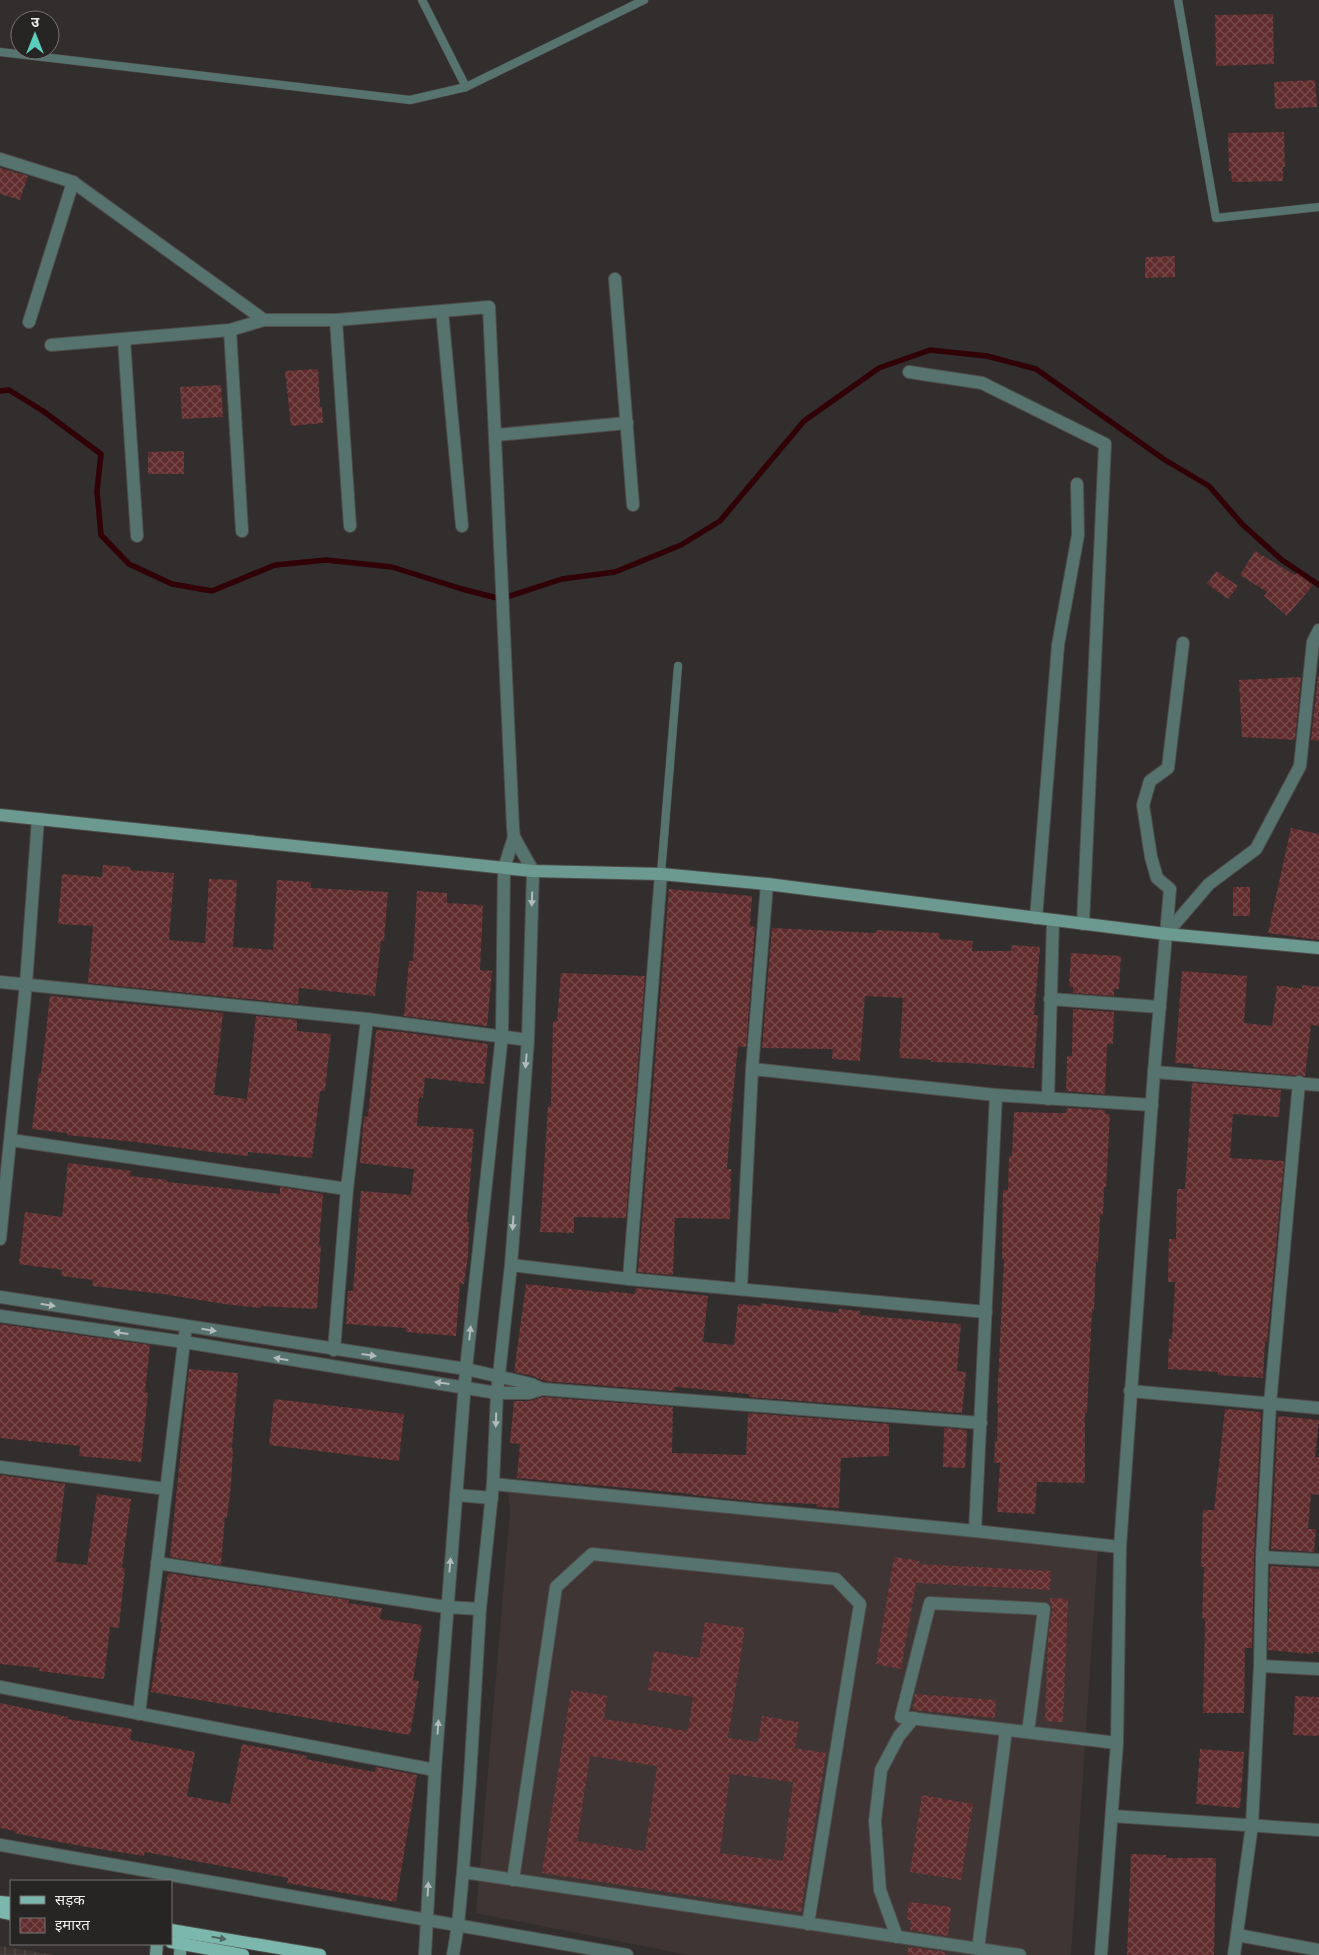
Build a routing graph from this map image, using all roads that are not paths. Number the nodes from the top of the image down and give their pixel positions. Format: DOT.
graph roads {
  1 [pos="422,0"];
  2 [pos="644,0"];
  3 [pos="1178,0"];
  4 [pos="0,52"];
  5 [pos="466,87"];
  6 [pos="0,159"];
  7 [pos="73,182"];
  8 [pos="1319,206"];
  9 [pos="615,279"];
  10 [pos="442,311"];
  11 [pos="264,320"];
  12 [pos="336,320"];
  13 [pos="29,322"];
  14 [pos="230,330"];
  15 [pos="124,339"];
  16 [pos="51,345"];
  17 [pos="910,372"];
  18 [pos="627,423"];
  19 [pos="496,435"];
  20 [pos="1077,484"];
  21 [pos="633,505"];
  22 [pos="350,526"];
  23 [pos="462,526"];
  24 [pos="242,531"];
  25 [pos="138,536"];
  26 [pos="1319,630"];
  27 [pos="1183,643"];
  28 [pos="678,666"];
  29 [pos="0,815"];
  30 [pos="38,819"];
  31 [pos="514,837"];
  32 [pos="504,868"];
  33 [pos="533,871"];
  34 [pos="660,874"];
  35 [pos="767,884"];
  36 [pos="1036,918"];
  37 [pos="1054,920"];
  38 [pos="1083,924"];
  39 [pos="1166,934"];
  40 [pos="1319,948"];
  41 [pos="0,982"];
  42 [pos="26,984"];
  43 [pos="1050,999"];
  44 [pos="1160,1007"];
  45 [pos="367,1019"];
  46 [pos="502,1036"];
  47 [pos="528,1040"];
  48 [pos="752,1068"];
  49 [pos="1154,1072"];
  50 [pos="1299,1082"];
  51 [pos="1319,1085"];
  52 [pos="996,1095"];
  53 [pos="1048,1099"];
  54 [pos="1152,1105"];
  55 [pos="11,1140"];
  56 [pos="347,1189"];
  57 [pos="0,1239"];
  58 [pos="511,1265"];
  59 [pos="629,1279"];
  60 [pos="741,1288"];
  61 [pos="0,1298"];
  62 [pos="986,1312"];
  63 [pos="0,1316"];
  64 [pos="186,1326"];
  65 [pos="184,1342"];
  66 [pos="334,1350"];
  67 [pos="466,1369"];
  68 [pos="498,1375"];
  69 [pos="465,1387"];
  70 [pos="542,1389"];
  71 [pos="1130,1391"];
  72 [pos="497,1393"];
  73 [pos="1270,1404"];
  74 [pos="1319,1408"];
  75 [pos="981,1423"];
  76 [pos="0,1466"];
  77 [pos="494,1484"];
  78 [pos="166,1489"];
  79 [pos="456,1495"];
  80 [pos="492,1498"];
  81 [pos="975,1531"];
  82 [pos="1120,1547"];
  83 [pos="1262,1558"];
  84 [pos="1319,1560"];
  85 [pos="157,1563"];
  86 [pos="446,1608"];
  87 [pos="480,1609"];
  88 [pos="1260,1666"];
  89 [pos="1319,1669"];
  90 [pos="0,1687"];
  91 [pos="139,1714"];
  92 [pos="914,1718"];
  93 [pos="1006,1730"];
  94 [pos="1028,1732"];
  95 [pos="1117,1743"];
  96 [pos="435,1770"];
  97 [pos="1112,1816"];
  98 [pos="1252,1825"];
  99 [pos="1319,1830"];
  100 [pos="0,1845"];
  101 [pos="463,1872"];
  102 [pos="513,1880"];
  103 [pos="426,1919"];
  104 [pos="808,1924"];
  105 [pos="458,1925"];
  106 [pos="1237,1935"];
  107 [pos="896,1937"];
  108 [pos="177,1940"];
  109 [pos="978,1949"];
  110 [pos="1319,1950"];
  111 [pos="243,1955"];
  112 [pos="320,1955"];
  113 [pos="425,1955"];
  114 [pos="454,1955"];
  115 [pos="627,1955"];
  116 [pos="1020,1955"];
  117 [pos="1101,1955"];
  118 [pos="1234,1955"];
  1 -- 5 [label="lane"];
  2 -- 5 [label="lane"];
  3 -- 8 [label="lane"];
  4 -- 5 [label="lane"];
  6 -- 7 [label="street"];
  7 -- 11 [label="street"];
  7 -- 13 [label="street"];
  9 -- 18 [label="street"];
  10 -- 12 [label="street"];
  10 -- 19 [label="street"];
  10 -- 23 [label="street"];
  11 -- 12 [label="street"];
  11 -- 14 [label="street"];
  12 -- 22 [label="street"];
  14 -- 15 [label="street"];
  14 -- 24 [label="street"];
  15 -- 16 [label="street"];
  15 -- 25 [label="street"];
  17 -- 38 [label="street"];
  18 -- 19 [label="street"];
  18 -- 21 [label="street"];
  19 -- 31 [label="street"];
  20 -- 36 [label="street"];
  26 -- 39 [label="street"];
  27 -- 39 [label="street"];
  28 -- 34 [label="lane"];
  29 -- 30 [label="street"];
  30 -- 32 [label="street"];
  30 -- 42 [label="street"];
  31 -- 32 [label="street"];
  31 -- 33 [label="street"];
  32 -- 33 [label="street"];
  32 -- 46 [label="street"];
  33 -- 34 [label="street"];
  33 -- 47 [label="street, one-way"];
  34 -- 35 [label="street"];
  34 -- 59 [label="street"];
  35 -- 36 [label="street"];
  35 -- 48 [label="street"];
  36 -- 37 [label="street"];
  37 -- 38 [label="street"];
  37 -- 43 [label="street"];
  38 -- 39 [label="street"];
  39 -- 40 [label="street"];
  39 -- 44 [label="street"];
  41 -- 42 [label="street"];
  42 -- 45 [label="street"];
  42 -- 55 [label="street"];
  43 -- 44 [label="street"];
  43 -- 53 [label="street"];
  44 -- 49 [label="street"];
  45 -- 46 [label="street"];
  45 -- 56 [label="street"];
  46 -- 47 [label="street"];
  67 -- 46 [label="street, one-way"];
  47 -- 58 [label="street, one-way"];
  48 -- 52 [label="street"];
  48 -- 60 [label="street"];
  49 -- 50 [label="street"];
  49 -- 54 [label="street"];
  50 -- 51 [label="street"];
  50 -- 73 [label="street"];
  52 -- 53 [label="street"];
  52 -- 62 [label="street"];
  53 -- 54 [label="street"];
  54 -- 71 [label="street"];
  55 -- 56 [label="street"];
  55 -- 57 [label="street"];
  56 -- 66 [label="street"];
  58 -- 59 [label="street"];
  58 -- 68 [label="street"];
  59 -- 60 [label="street"];
  60 -- 62 [label="street"];
  61 -- 64 [label="street, one-way"];
  62 -- 75 [label="street"];
  65 -- 63 [label="street, one-way"];
  64 -- 65 [label="street"];
  64 -- 66 [label="street, one-way"];
  69 -- 65 [label="street, one-way"];
  65 -- 78 [label="street"];
  66 -- 67 [label="street, one-way"];
  67 -- 68 [label="street"];
  67 -- 69 [label="street"];
  68 -- 70 [label="street"];
  68 -- 72 [label="street"];
  69 -- 72 [label="street"];
  69 -- 79 [label="street"];
  70 -- 72 [label="street"];
  70 -- 75 [label="street"];
  71 -- 73 [label="street"];
  71 -- 82 [label="street"];
  72 -- 77 [label="street, one-way"];
  73 -- 74 [label="street"];
  73 -- 83 [label="street"];
  75 -- 81 [label="street"];
  76 -- 78 [label="street"];
  77 -- 80 [label="street"];
  77 -- 81 [label="street"];
  78 -- 85 [label="street"];
  79 -- 80 [label="street"];
  86 -- 79 [label="street, one-way"];
  80 -- 87 [label="street"];
  81 -- 82 [label="street"];
  82 -- 95 [label="street"];
  83 -- 84 [label="street"];
  83 -- 88 [label="street"];
  85 -- 86 [label="street"];
  85 -- 91 [label="street"];
  86 -- 87 [label="street"];
  96 -- 86 [label="street, one-way"];
  87 -- 101 [label="street"];
  88 -- 89 [label="street"];
  88 -- 98 [label="street"];
  90 -- 91 [label="street"];
  91 -- 96 [label="street"];
  92 -- 93 [label="street"];
  92 -- 94 [label="street"];
  92 -- 107 [label="street"];
  93 -- 94 [label="street"];
  93 -- 109 [label="street"];
  94 -- 95 [label="street"];
  95 -- 97 [label="street"];
  103 -- 96 [label="street, one-way"];
  97 -- 98 [label="street"];
  97 -- 117 [label="street"];
  98 -- 99 [label="street"];
  98 -- 106 [label="street"];
  100 -- 103 [label="street"];
  101 -- 102 [label="street"];
  101 -- 105 [label="street"];
  102 -- 104 [label="street"];
  102 -- 104 [label="street"];
  103 -- 105 [label="street"];
  103 -- 113 [label="street"];
  104 -- 107 [label="street"];
  105 -- 114 [label="street"];
  105 -- 115 [label="street"];
  106 -- 110 [label="street"];
  106 -- 118 [label="street"];
  107 -- 109 [label="street"];
  108 -- 111 [label="main road"];
  108 -- 112 [label="main road, one-way"];
  109 -- 116 [label="street"];
}
